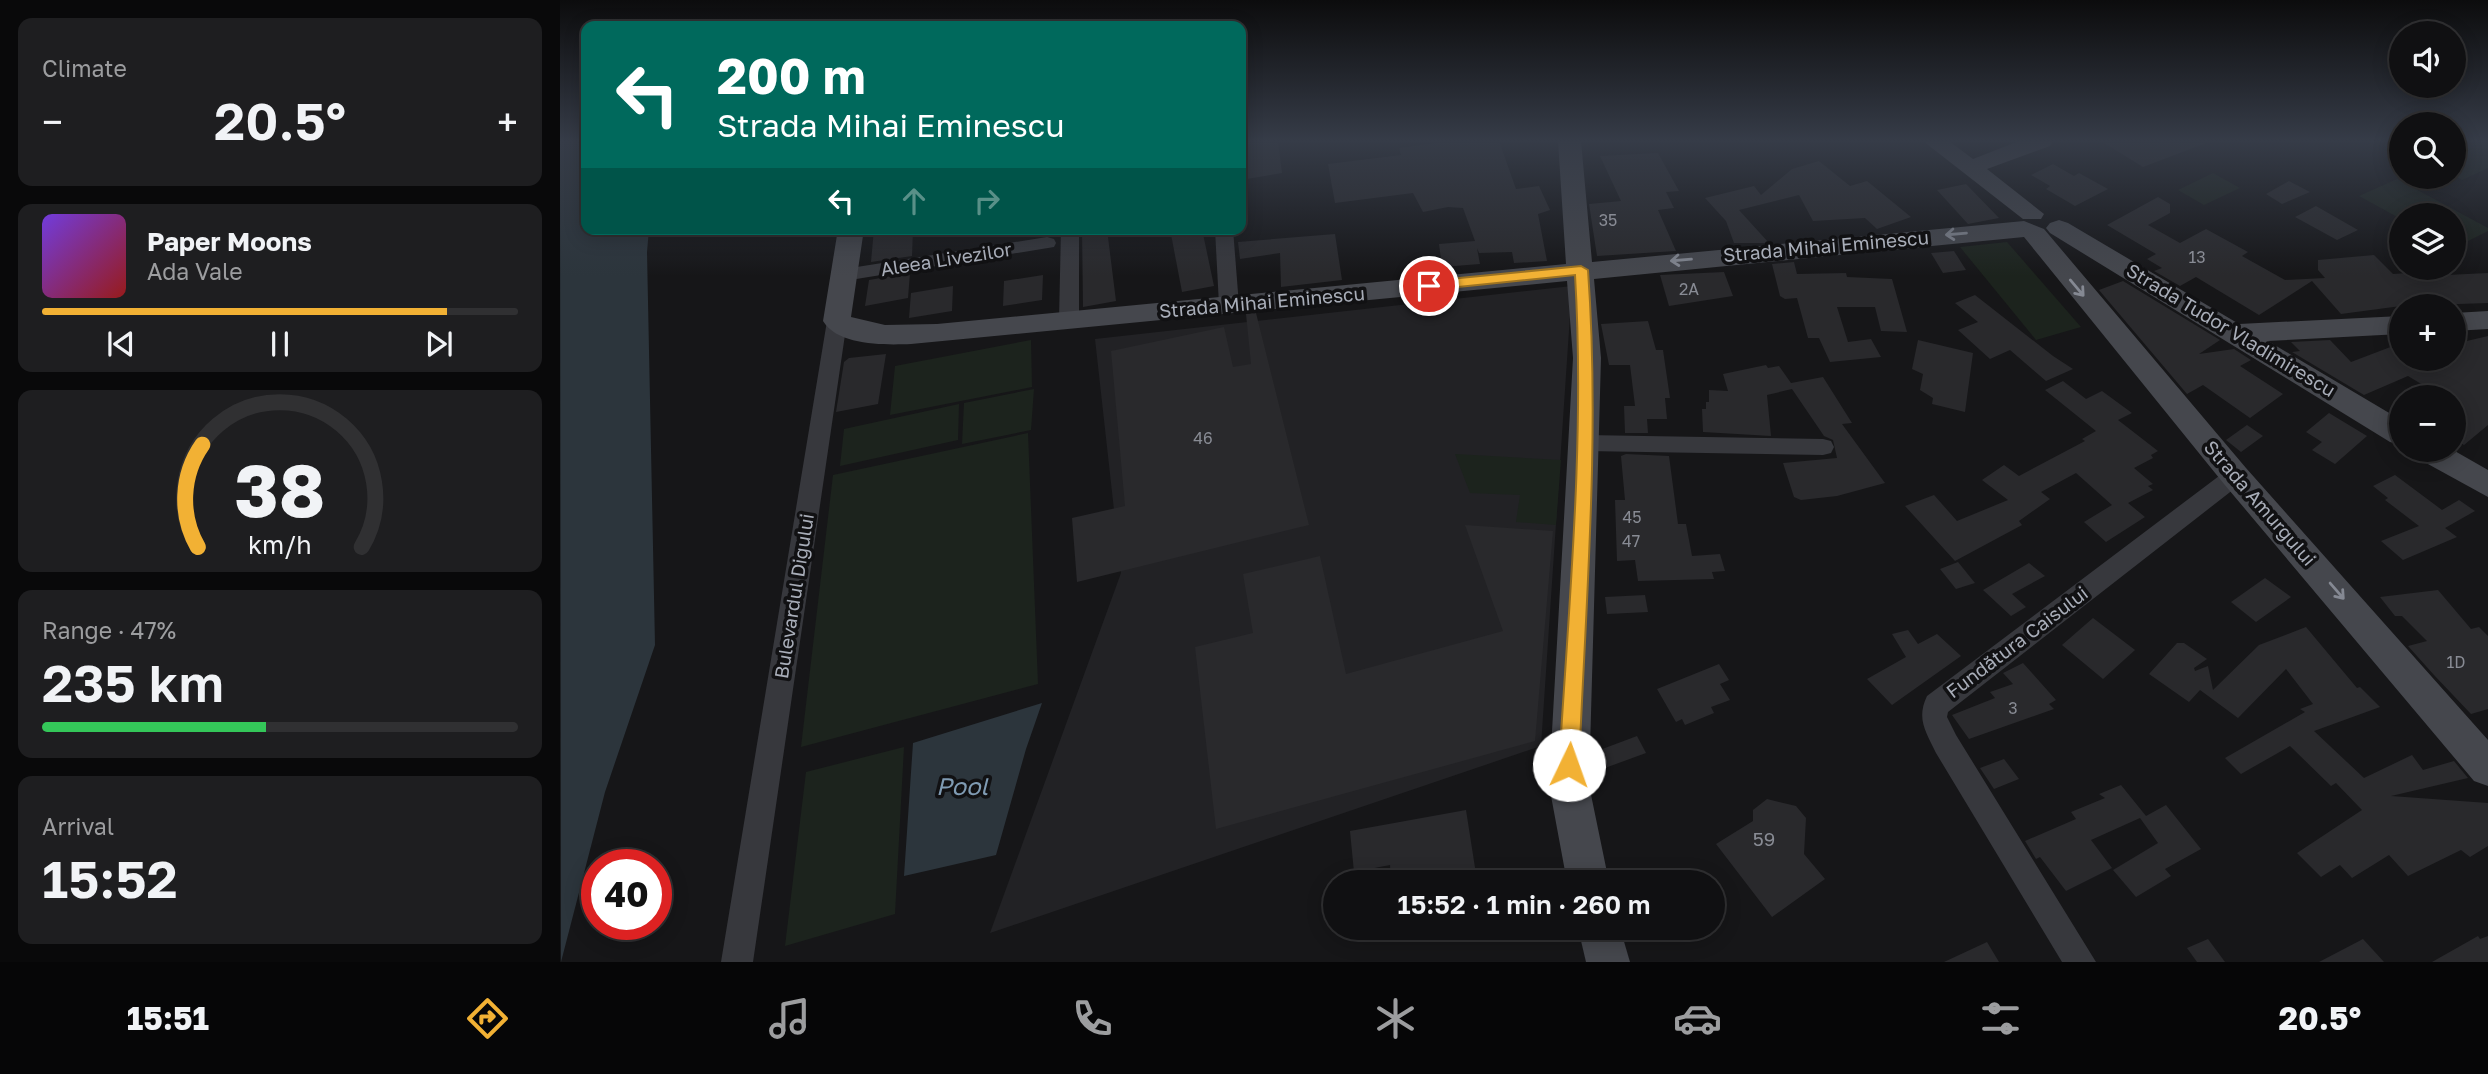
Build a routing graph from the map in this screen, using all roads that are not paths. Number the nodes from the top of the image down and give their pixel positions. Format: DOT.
graph roads {
  1 [pos="1573,186"];
  2 [pos="1990,186"];
  3 [pos="2038,226"];
  4 [pos="850,235"];
  5 [pos="1070,235"];
  6 [pos="1224,235"];
  7 [pos="1047,243"];
  8 [pos="1581,270"];
  9 [pos="844,275"];
  10 [pos="1230,304"];
  11 [pos="1069,320"];
  12 [pos="2488,320"];
  13 [pos="837,321"];
  14 [pos="2466,321"];
  15 [pos="2389,326"];
  16 [pos="2238,333"];
  17 [pos="2389,427"];
  18 [pos="1586,443"];
  19 [pos="1823,447"];
  20 [pos="2449,462"];
  21 [pos="2235,476"];
  22 [pos="2488,485"];
  23 [pos="2488,768"];
  24 [pos="1586,870"];
  25 [pos="1603,940"];
  26 [pos="737,962"];
  27 [pos="1608,962"];
  28 [pos="2080,962"];
  1 -- 8 [label="street"];
  2 -- 3 [label="street, Strada Tudor Vladimirescu"];
  3 -- 8 [label="street, Strada Mihai Eminescu, one-way"];
  3 -- 16 [label="street, Strada Tudor Vladimirescu"];
  3 -- 21 [label="street, Strada Amurgului, one-way"];
  4 -- 9 [label="street, Bulevardul Digului"];
  5 -- 11 [label="street"];
  6 -- 10 [label="street"];
  7 -- 9 [label="street, Aleea Livezilor"];
  8 -- 10 [label="street, Strada Mihai Eminescu"];
  8 -- 18 [label="street"];
  9 -- 13 [label="street, Bulevardul Digului"];
  10 -- 11 [label="street, Strada Mihai Eminescu"];
  11 -- 13 [label="street, Strada Mihai Eminescu"];
  12 -- 14 [label="street"];
  13 -- 26 [label="street, Bulevardul Digului"];
  15 -- 16 [label="street"];
  16 -- 17 [label="street, Strada Tudor Vladimirescu"];
  18 -- 19 [label="street"];
  18 -- 24 [label="street"];
  20 -- 22 [label="street"];
  21 -- 23 [label="street, Strada Amurgului, one-way"];
  21 -- 28 [label="street, Fundătura Caisului"];
  25 -- 27 [label="street"];
}
